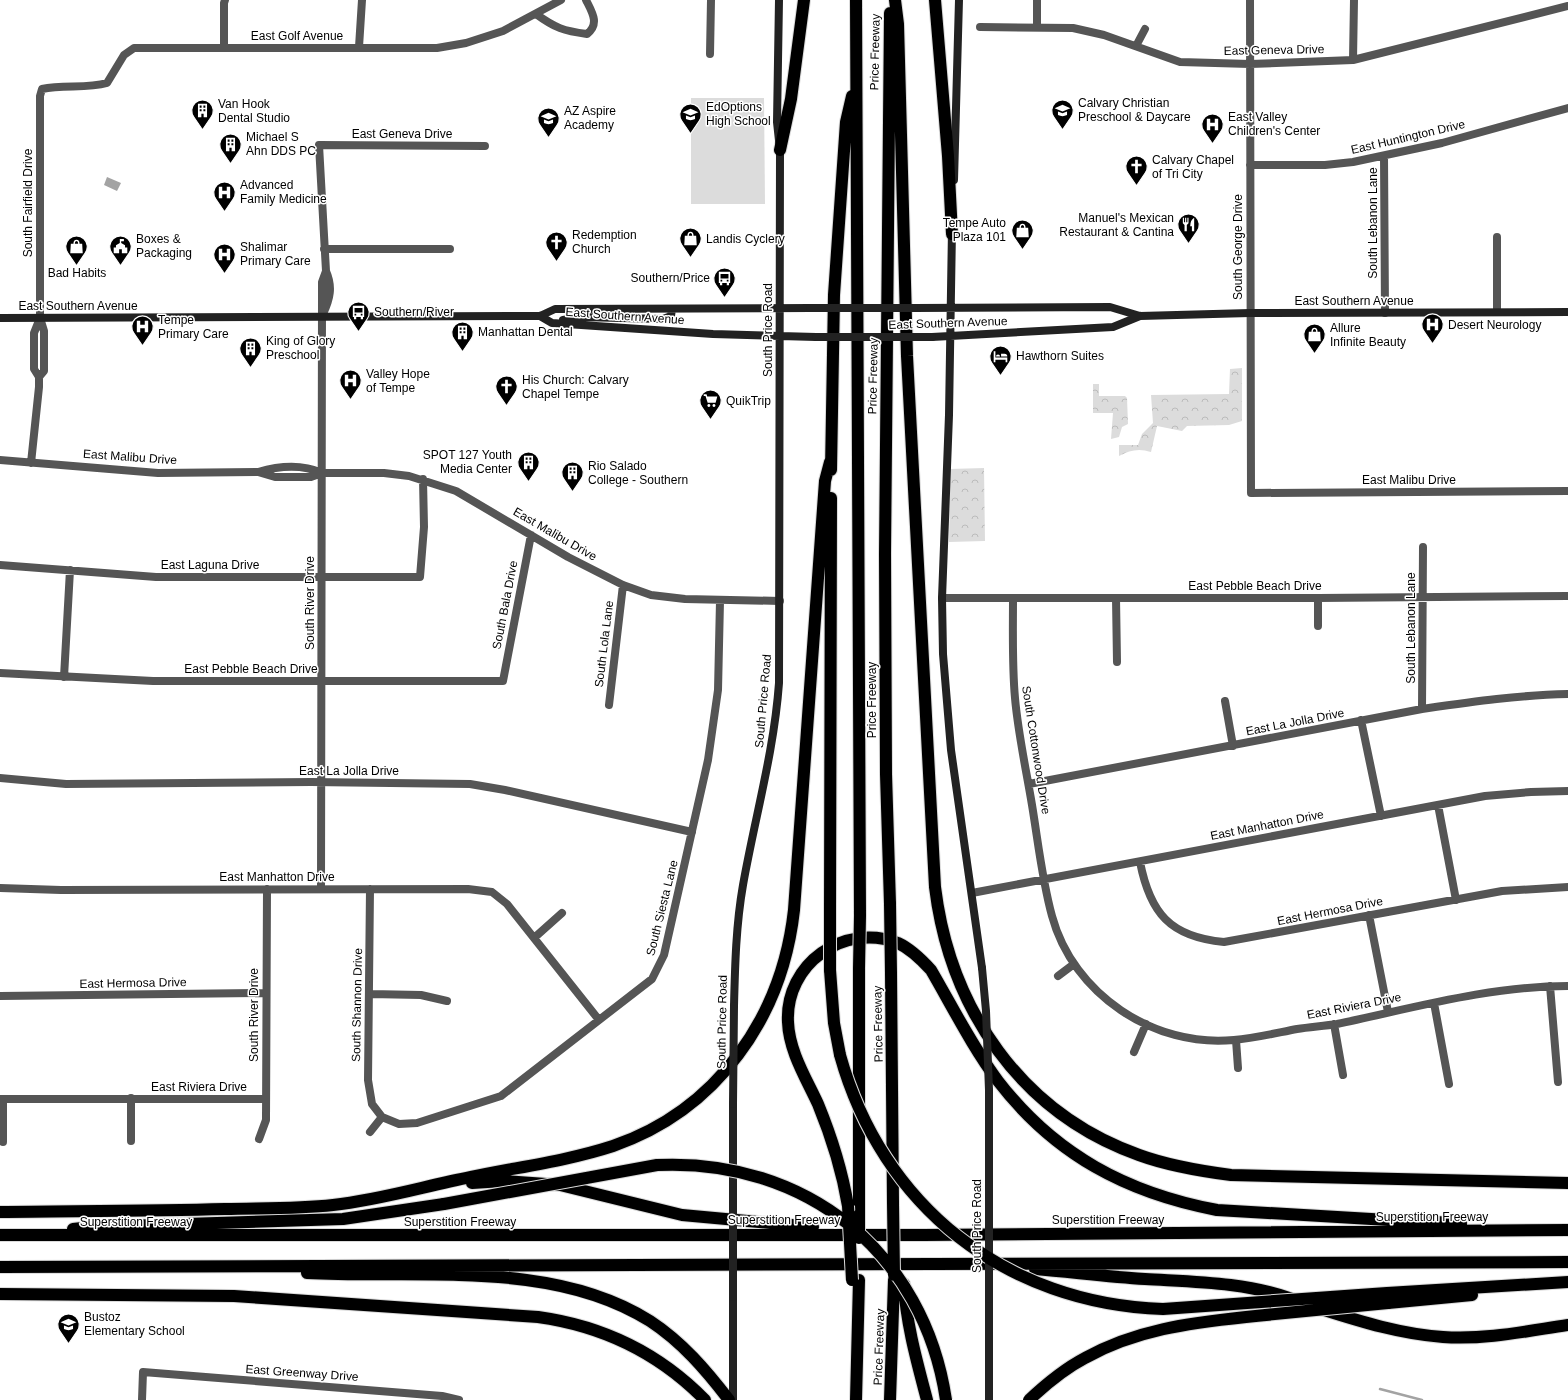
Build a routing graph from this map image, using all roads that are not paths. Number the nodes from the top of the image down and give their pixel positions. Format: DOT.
graph roads {
  1 [pos="225,0"];
  2 [pos="362,0"];
  3 [pos="561,0"];
  4 [pos="586,0"];
  5 [pos="711,0"];
  6 [pos="779,0"];
  7 [pos="804,0"];
  8 [pos="856,0"];
  9 [pos="890,0"];
  10 [pos="895,0"];
  11 [pos="935,0"];
  12 [pos="959,0"];
  13 [pos="1037,0"];
  14 [pos="1250,0"];
  15 [pos="1354,0"];
  16 [pos="1568,6"];
  17 [pos="536,14"];
  18 [pos="1037,27"];
  19 [pos="980,28"];
  20 [pos="1144,29"];
  21 [pos="1136,46"];
  22 [pos="358,47"];
  23 [pos="224,48"];
  24 [pos="710,54"];
  25 [pos="1353,60"];
  26 [pos="1250,64"];
  27 [pos="856,79"];
  28 [pos="42,89"];
  29 [pos="1568,108"];
  30 [pos="319,145"];
  31 [pos="485,146"];
  32 [pos="780,150"];
  33 [pos="1384,156"];
  34 [pos="1250,165"];
  35 [pos="952,234"];
  36 [pos="1497,237"];
  37 [pos="324,249"];
  38 [pos="450,249"];
  39 [pos="779,308"];
  40 [pos="951,308"];
  41 [pos="672,309"];
  42 [pos="1497,312"];
  43 [pos="1568,312"];
  44 [pos="1250,313"];
  45 [pos="1385,313"];
  46 [pos="540,316"];
  47 [pos="1140,316"];
  48 [pos="322,317"];
  49 [pos="0,318"];
  50 [pos="40,318"];
  51 [pos="552,322"];
  52 [pos="780,336"];
  53 [pos="950,336"];
  54 [pos="0,460"];
  55 [pos="830,462"];
  56 [pos="31,463"];
  57 [pos="322,473"];
  58 [pos="423,479"];
  59 [pos="1568,491"];
  60 [pos="1251,493"];
  61 [pos="531,535"];
  62 [pos="1423,547"];
  63 [pos="0,565"];
  64 [pos="70,570"];
  65 [pos="322,576"];
  66 [pos="623,586"];
  67 [pos="1568,596"];
  68 [pos="942,598"];
  69 [pos="1013,598"];
  70 [pos="1116,598"];
  71 [pos="1318,598"];
  72 [pos="1422,598"];
  73 [pos="720,601"];
  74 [pos="780,601"];
  75 [pos="1318,626"];
  76 [pos="1117,662"];
  77 [pos="0,673"];
  78 [pos="64,677"];
  79 [pos="321,681"];
  80 [pos="503,681"];
  81 [pos="1568,694"];
  82 [pos="1225,701"];
  83 [pos="609,705"];
  84 [pos="1422,709"];
  85 [pos="1361,720"];
  86 [pos="1233,746"];
  87 [pos="0,778"];
  88 [pos="321,782"];
  89 [pos="1029,784"];
  90 [pos="1568,791"];
  91 [pos="1438,805"];
  92 [pos="1381,816"];
  93 [pos="692,832"];
  94 [pos="1140,862"];
  95 [pos="1044,879"];
  96 [pos="1568,887"];
  97 [pos="0,888"];
  98 [pos="267,889"];
  99 [pos="321,889"];
  100 [pos="370,889"];
  101 [pos="972,893"];
  102 [pos="1456,900"];
  103 [pos="562,913"];
  104 [pos="1369,916"];
  105 [pos="534,938"];
  106 [pos="1074,964"];
  107 [pos="1058,976"];
  108 [pos="1550,986"];
  109 [pos="1568,986"];
  110 [pos="266,993"];
  111 [pos="370,994"];
  112 [pos="0,996"];
  113 [pos="447,1001"];
  114 [pos="1434,1003"];
  115 [pos="1388,1012"];
  116 [pos="599,1020"];
  117 [pos="1146,1024"];
  118 [pos="1334,1024"];
  119 [pos="1236,1040"];
  120 [pos="1134,1052"];
  121 [pos="1238,1068"];
  122 [pos="1344,1075"];
  123 [pos="1558,1082"];
  124 [pos="1449,1084"];
  125 [pos="132,1098"];
  126 [pos="2,1099"];
  127 [pos="266,1099"];
  128 [pos="382,1117"];
  129 [pos="370,1132"];
  130 [pos="259,1139"];
  131 [pos="131,1141"];
  132 [pos="3,1142"];
  133 [pos="1568,1183"];
  134 [pos="413,1191"];
  135 [pos="0,1212"];
  136 [pos="1568,1226"];
  137 [pos="1568,1230"];
  138 [pos="0,1235"];
  139 [pos="27,1235"];
  140 [pos="924,1235"];
  141 [pos="970,1262"];
  142 [pos="1568,1262"];
  143 [pos="180,1266"];
  144 [pos="0,1267"];
  145 [pos="899,1279"];
  146 [pos="855,1280"];
  147 [pos="1568,1282"];
  148 [pos="1568,1286"];
  149 [pos="0,1294"];
  150 [pos="1387,1298"];
  151 [pos="1568,1325"];
  152 [pos="856,1397"];
  153 [pos="142,1400"];
  154 [pos="459,1400"];
  155 [pos="705,1400"];
  156 [pos="729,1400"];
  157 [pos="732,1400"];
  158 [pos="890,1400"];
  159 [pos="927,1400"];
  160 [pos="946,1400"];
  161 [pos="989,1400"];
  162 [pos="1029,1400"];
  1 -- 23 [label="street"];
  2 -- 22 [label="street"];
  3 -- 17 [label="street, East Golf Avenue"];
  4 -- 17 [label="street"];
  5 -- 24 [label="street"];
  6 -- 32 [label="main road, South Price Road"];
  7 -- 32 [label="highway"];
  8 -- 27 [label="highway, Price Freeway"];
  9 -- 145 [label="highway, Price Freeway, bridge"];
  10 -- 133 [label="highway"];
  11 -- 35 [label="highway"];
  12 -- 35 [label="main road, South Price Road"];
  13 -- 18 [label="street"];
  14 -- 26 [label="street, South George Drive"];
  15 -- 25 [label="street"];
  16 -- 25 [label="street, East Geneva Drive"];
  17 -- 22 [label="street, East Golf Avenue"];
  18 -- 19 [label="street, East Geneva Drive"];
  18 -- 21 [label="street, East Geneva Drive"];
  20 -- 21 [label="street"];
  21 -- 26 [label="street, East Geneva Drive"];
  22 -- 23 [label="street, East Golf Avenue"];
  23 -- 28 [label="street, East Golf Avenue"];
  25 -- 26 [label="street, East Geneva Drive"];
  26 -- 34 [label="street, South George Drive"];
  27 -- 55 [label="highway"];
  27 -- 146 [label="highway, Price Freeway, bridge"];
  28 -- 50 [label="street, South Fairfield Drive"];
  29 -- 33 [label="street, East Huntington Drive"];
  30 -- 31 [label="street, East Geneva Drive"];
  30 -- 37 [label="street, South River Drive"];
  32 -- 39 [label="main road, South Price Road"];
  33 -- 34 [label="street, East Huntington Drive"];
  33 -- 45 [label="street, South Lebanon Lane"];
  34 -- 44 [label="street, South George Drive"];
  35 -- 40 [label="main road, South Price Road"];
  36 -- 42 [label="street"];
  37 -- 38 [label="street"];
  37 -- 48 [label="street, South River Drive"];
  39 -- 40 [label="main road, East Southern Avenue, bridge"];
  39 -- 41 [label="main road, East Southern Avenue"];
  39 -- 52 [label="main road, South Price Road"];
  40 -- 47 [label="main road, East Southern Avenue"];
  40 -- 53 [label="main road, South Price Road"];
  41 -- 46 [label="main road, East Southern Avenue"];
  41 -- 51 [label="main road"];
  42 -- 43 [label="main road, East Southern Avenue"];
  42 -- 45 [label="main road, East Southern Avenue"];
  44 -- 45 [label="main road, East Southern Avenue"];
  44 -- 47 [label="main road, East Southern Avenue"];
  44 -- 60 [label="street, South George Drive"];
  46 -- 48 [label="main road, East Southern Avenue"];
  46 -- 51 [label="main road, East Southern Avenue"];
  47 -- 53 [label="main road, East Southern Avenue"];
  48 -- 50 [label="main road, East Southern Avenue"];
  48 -- 57 [label="street, South River Drive"];
  49 -- 50 [label="main road, East Southern Avenue"];
  50 -- 56 [label="street, South Fairfield Drive"];
  51 -- 52 [label="main road, East Southern Avenue"];
  52 -- 53 [label="main road, East Southern Avenue, bridge"];
  52 -- 74 [label="main road, South Price Road"];
  53 -- 68 [label="main road, South Price Road"];
  54 -- 56 [label="street, East Malibu Drive"];
  55 -- 134 [label="highway"];
  55 -- 150 [label="highway, bridge"];
  56 -- 57 [label="street, East Malibu Drive"];
  57 -- 58 [label="street, East Malibu Drive"];
  57 -- 65 [label="street, South River Drive"];
  58 -- 61 [label="street, East Malibu Drive"];
  58 -- 65 [label="street, East Laguna Drive"];
  59 -- 60 [label="street, East Malibu Drive"];
  61 -- 66 [label="street, East Malibu Drive"];
  61 -- 80 [label="street, South Bala Drive"];
  62 -- 72 [label="street, South Lebanon Lane"];
  63 -- 64 [label="street, East Laguna Drive"];
  64 -- 65 [label="street, East Laguna Drive"];
  64 -- 78 [label="street"];
  65 -- 79 [label="street, South River Drive"];
  66 -- 73 [label="street, East Malibu Drive"];
  66 -- 83 [label="street, South Lola Lane"];
  67 -- 72 [label="street, East Pebble Beach Drive"];
  68 -- 69 [label="street, East Pebble Beach Drive"];
  68 -- 101 [label="main road, South Price Road"];
  69 -- 70 [label="street, East Pebble Beach Drive"];
  69 -- 89 [label="street, South Cottonwood Drive"];
  70 -- 71 [label="street, East Pebble Beach Drive"];
  70 -- 76 [label="street"];
  71 -- 72 [label="street, East Pebble Beach Drive"];
  71 -- 75 [label="street"];
  72 -- 84 [label="street, South Lebanon Lane"];
  73 -- 74 [label="street, East Malibu Drive"];
  73 -- 93 [label="street, South Siesta Lane"];
  74 -- 157 [label="main road, South Price Road, bridge"];
  77 -- 78 [label="street, East Pebble Beach Drive"];
  78 -- 79 [label="street, East Pebble Beach Drive"];
  79 -- 80 [label="street, East Pebble Beach Drive"];
  79 -- 88 [label="street, South River Drive"];
  81 -- 84 [label="street, East La Jolla Drive"];
  82 -- 86 [label="street"];
  84 -- 85 [label="street, East La Jolla Drive"];
  85 -- 86 [label="street, East La Jolla Drive"];
  85 -- 92 [label="street"];
  86 -- 89 [label="street, East La Jolla Drive"];
  87 -- 88 [label="street, East La Jolla Drive"];
  88 -- 93 [label="street, East La Jolla Drive"];
  88 -- 99 [label="street, South River Drive"];
  89 -- 95 [label="street, South Cottonwood Drive"];
  90 -- 91 [label="street, East Manhatton Drive"];
  91 -- 92 [label="street, East Manhatton Drive"];
  91 -- 102 [label="street"];
  92 -- 94 [label="street, East Manhatton Drive"];
  93 -- 116 [label="street, South Siesta Lane"];
  94 -- 95 [label="street, East Manhatton Drive"];
  94 -- 104 [label="street, East Hermosa Drive"];
  95 -- 101 [label="street, East Manhatton Drive"];
  95 -- 106 [label="street, East Riviera Drive"];
  96 -- 102 [label="street, East Hermosa Drive"];
  97 -- 98 [label="street, East Manhatton Drive"];
  98 -- 99 [label="street, East Manhatton Drive"];
  98 -- 110 [label="street, South River Drive"];
  99 -- 100 [label="street, East Manhatton Drive"];
  100 -- 105 [label="street, East Manhatton Drive"];
  100 -- 111 [label="street, South Shannon Drive"];
  101 -- 161 [label="main road, South Price Road, bridge"];
  102 -- 104 [label="street, East Hermosa Drive"];
  103 -- 105 [label="street"];
  104 -- 115 [label="street"];
  105 -- 116 [label="street, East Manhatton Drive"];
  106 -- 107 [label="street"];
  106 -- 117 [label="street, East Riviera Drive"];
  108 -- 109 [label="street, East Riviera Drive"];
  108 -- 114 [label="street, East Riviera Drive"];
  108 -- 123 [label="street"];
  110 -- 112 [label="street, East Hermosa Drive"];
  110 -- 127 [label="street, South River Drive"];
  111 -- 113 [label="street"];
  111 -- 128 [label="street, South Shannon Drive"];
  114 -- 115 [label="street, East Riviera Drive"];
  114 -- 124 [label="street"];
  115 -- 118 [label="street, East Riviera Drive"];
  116 -- 128 [label="street, South Siesta Lane"];
  117 -- 119 [label="street, East Riviera Drive"];
  117 -- 120 [label="street"];
  118 -- 119 [label="street, East Riviera Drive"];
  118 -- 122 [label="street"];
  119 -- 121 [label="street"];
  125 -- 126 [label="street, East Riviera Drive"];
  125 -- 127 [label="street, East Riviera Drive"];
  125 -- 131 [label="street"];
  126 -- 132 [label="street, East Riviera Drive"];
  127 -- 130 [label="street, South River Drive"];
  128 -- 129 [label="street"];
  134 -- 135 [label="highway"];
  134 -- 140 [label="highway"];
  136 -- 146 [label="highway, bridge"];
  137 -- 140 [label="highway, Superstition Freeway"];
  138 -- 139 [label="highway, Superstition Freeway"];
  139 -- 140 [label="highway, Superstition Freeway"];
  139 -- 160 [label="highway, bridge"];
  141 -- 142 [label="highway"];
  141 -- 143 [label="highway"];
  141 -- 151 [label="highway"];
  143 -- 144 [label="highway"];
  143 -- 156 [label="highway"];
  145 -- 158 [label="highway, Price Freeway"];
  145 -- 159 [label="highway"];
  146 -- 152 [label="highway, Price Freeway"];
  147 -- 150 [label="highway"];
  148 -- 150 [label="highway"];
  149 -- 155 [label="highway"];
  150 -- 162 [label="highway, bridge"];
  153 -- 154 [label="street, East Greenway Drive"];
}
